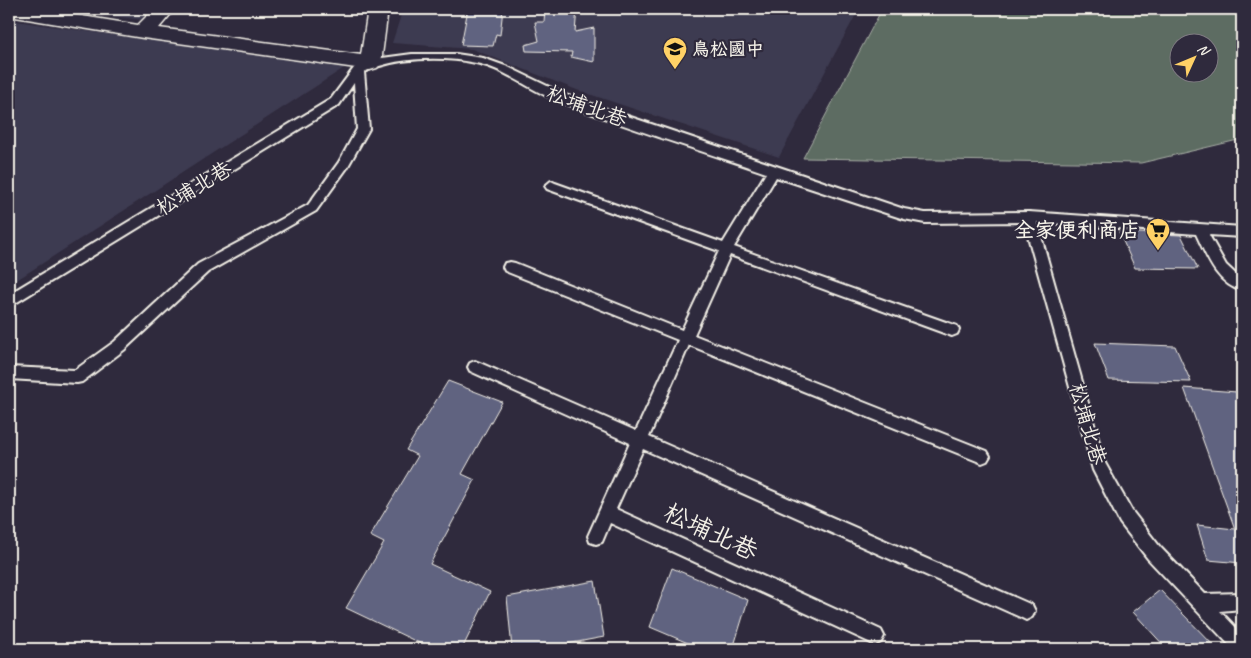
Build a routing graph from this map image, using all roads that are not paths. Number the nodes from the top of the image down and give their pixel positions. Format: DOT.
graph roads {
  1 [pos="165,9"];
  2 [pos="378,9"];
  3 [pos="9,10"];
  4 [pos="144,32"];
  5 [pos="364,67"];
  6 [pos="772,172"];
  7 [pos="551,186"];
  8 [pos="1029,217"];
  9 [pos="1200,228"];
  10 [pos="1242,232"];
  11 [pos="726,249"];
  12 [pos="510,267"];
  13 [pos="1242,286"];
  14 [pos="9,301"];
  15 [pos="952,330"];
  16 [pos="686,337"];
  17 [pos="475,367"];
  18 [pos="9,373"];
  19 [pos="640,440"];
  20 [pos="982,456"];
  21 [pos="607,513"];
  22 [pos="596,536"];
  23 [pos="1242,601"];
  24 [pos="1201,603"];
  25 [pos="1026,611"];
  26 [pos="875,636"];
  27 [pos="1242,646"];
  1 -- 4 [label="street"];
  2 -- 5 [label="street, 松埔北巷"];
  3 -- 4 [label="street, 松埔北巷"];
  4 -- 5 [label="street, 松埔北巷"];
  5 -- 6 [label="lane, 松埔北巷"];
  5 -- 14 [label="lane, 松埔北巷"];
  5 -- 18 [label="lane"];
  6 -- 8 [label="lane, 松埔北巷"];
  6 -- 11 [label="lane"];
  7 -- 11 [label="lane"];
  8 -- 9 [label="lane, 松埔北巷"];
  8 -- 24 [label="lane, 松埔北巷"];
  9 -- 10 [label="lane, 松埔北巷"];
  9 -- 13 [label="lane"];
  11 -- 15 [label="lane"];
  11 -- 16 [label="lane"];
  12 -- 16 [label="lane"];
  16 -- 19 [label="lane"];
  16 -- 20 [label="lane"];
  17 -- 19 [label="lane"];
  19 -- 21 [label="lane"];
  19 -- 25 [label="lane"];
  21 -- 22 [label="lane"];
  21 -- 26 [label="lane, 松埔北巷"];
  23 -- 24 [label="lane"];
  24 -- 27 [label="lane, 松埔北巷"];
}
